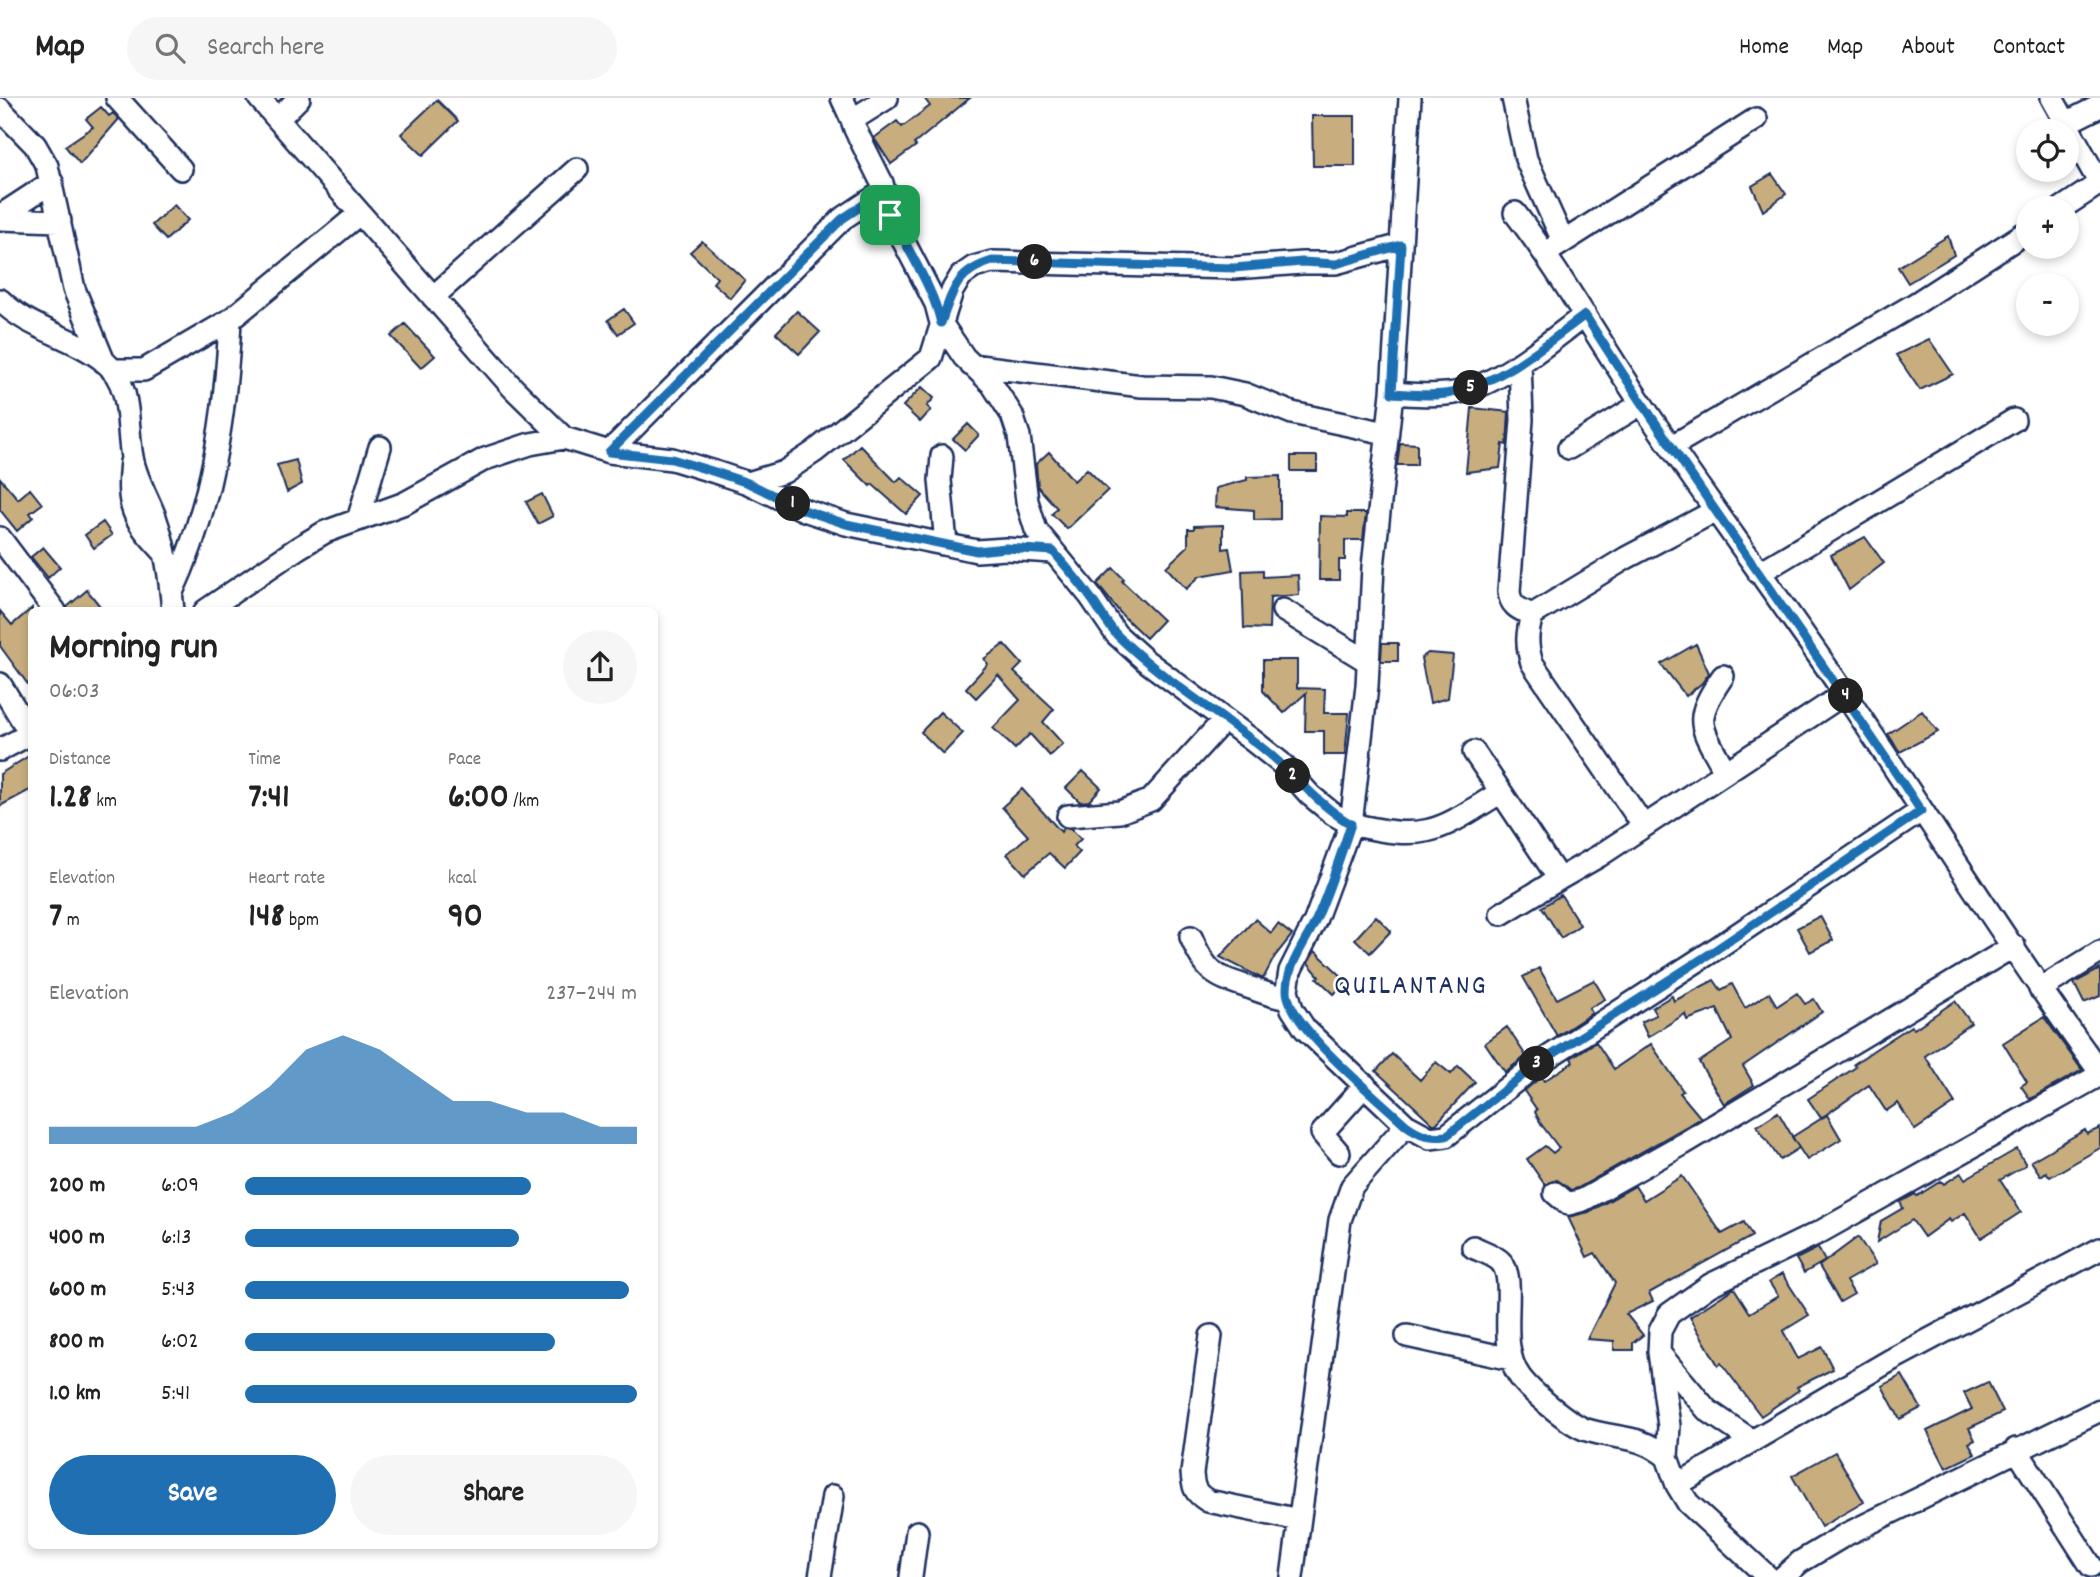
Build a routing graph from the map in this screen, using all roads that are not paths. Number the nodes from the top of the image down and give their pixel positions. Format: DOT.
graph roads {
  1 [pos="117,98"];
  2 [pos="259,98"];
  3 [pos="299,98"];
  4 [pos="842,98"];
  5 [pos="887,98"];
  6 [pos="1410,98"];
  7 [pos="1513,98"];
  8 [pos="2052,98"];
  9 [pos="2100,106"];
  10 [pos="0,109"];
  11 [pos="2064,119"];
  12 [pos="2074,119"];
  13 [pos="278,120"];
  14 [pos="852,120"];
  15 [pos="1756,120"];
  16 [pos="2079,146"];
  17 [pos="181,169"];
  18 [pos="577,169"];
  19 [pos="52,182"];
  20 [pos="2100,184"];
  21 [pos="884,191"];
  22 [pos="2079,197"];
  23 [pos="1515,213"];
  24 [pos="359,214"];
  25 [pos="0,218"];
  26 [pos="60,220"];
  27 [pos="2016,239"];
  28 [pos="1401,245"];
  29 [pos="1555,247"];
  30 [pos="433,297"];
  31 [pos="0,300"];
  32 [pos="1585,315"];
  33 [pos="230,320"];
  34 [pos="941,323"];
  35 [pos="931,358"];
  36 [pos="1520,363"];
  37 [pos="108,366"];
  38 [pos="977,367"];
  39 [pos="1392,393"];
  40 [pos="1641,404"];
  41 [pos="2014,420"];
  42 [pos="1386,433"];
  43 [pos="565,438"];
  44 [pos="1672,446"];
  45 [pos="380,447"];
  46 [pos="1569,449"];
  47 [pos="609,452"];
  48 [pos="942,456"];
  49 [pos="748,483"];
  50 [pos="1715,510"];
  51 [pos="359,520"];
  52 [pos="0,538"];
  53 [pos="946,544"];
  54 [pos="1053,551"];
  55 [pos="1759,573"];
  56 [pos="172,602"];
  57 [pos="52,607"];
  58 [pos="211,607"];
  59 [pos="1283,610"];
  60 [pos="1532,615"];
  61 [pos="1367,660"];
  62 [pos="1723,676"];
  63 [pos="0,684"];
  64 [pos="1844,694"];
  65 [pos="1223,721"];
  66 [pos="28,728"];
  67 [pos="28,735"];
  68 [pos="0,750"];
  69 [pos="1474,752"];
  70 [pos="1725,771"];
  71 [pos="1501,792"];
  72 [pos="1921,811"];
  73 [pos="1068,816"];
  74 [pos="1351,824"];
  75 [pos="1643,825"];
  76 [pos="1559,879"];
  77 [pos="1501,914"];
  78 [pos="1191,937"];
  79 [pos="2014,946"];
  80 [pos="2100,952"];
  81 [pos="2040,989"];
  82 [pos="1289,999"];
  83 [pos="2100,1074"];
  84 [pos="1365,1085"];
  85 [pos="1406,1125"];
  86 [pos="1339,1153"];
  87 [pos="1555,1193"];
  88 [pos="1473,1247"];
  89 [pos="2100,1249"];
  90 [pos="1211,1336"];
  91 [pos="1407,1336"];
  92 [pos="1659,1352"];
  93 [pos="1511,1359"];
  94 [pos="2100,1410"];
  95 [pos="1751,1440"];
  96 [pos="2016,1449"];
  97 [pos="1667,1457"];
  98 [pos="1677,1485"];
  99 [pos="833,1496"];
  100 [pos="1299,1520"];
  101 [pos="917,1532"];
  102 [pos="2088,1569"];
  103 [pos="820,1577"];
  104 [pos="911,1577"];
  105 [pos="1292,1577"];
  106 [pos="1768,1577"];
  107 [pos="1783,1577"];
  1 -- 17 [label="street"];
  2 -- 13 [label="street"];
  3 -- 13 [label="street"];
  4 -- 14 [label="street"];
  5 -- 14 [label="street"];
  6 -- 28 [label="street"];
  7 -- 29 [label="street"];
  8 -- 11 [label="street"];
  9 -- 12 [label="street"];
  10 -- 19 [label="street"];
  13 -- 24 [label="street"];
  14 -- 21 [label="street"];
  15 -- 29 [label="street"];
  16 -- 20 [label="street"];
  18 -- 30 [label="street"];
  19 -- 25 [label="street"];
  19 -- 26 [label="street"];
  20 -- 22 [label="street"];
  21 -- 34 [label="street"];
  21 -- 47 [label="street"];
  23 -- 29 [label="street"];
  24 -- 30 [label="street"];
  24 -- 33 [label="street"];
  25 -- 26 [label="street"];
  26 -- 37 [label="street"];
  27 -- 44 [label="street"];
  28 -- 34 [label="street"];
  28 -- 39 [label="street"];
  29 -- 32 [label="street"];
  30 -- 43 [label="street"];
  31 -- 37 [label="street"];
  32 -- 36 [label="street"];
  32 -- 40 [label="street"];
  33 -- 37 [label="street"];
  33 -- 56 [label="street"];
  34 -- 35 [label="street"];
  34 -- 38 [label="street"];
  35 -- 38 [label="street"];
  35 -- 49 [label="street"];
  36 -- 39 [label="street"];
  36 -- 60 [label="street"];
  37 -- 56 [label="street"];
  38 -- 42 [label="street"];
  38 -- 54 [label="street"];
  39 -- 42 [label="street"];
  40 -- 44 [label="street"];
  40 -- 46 [label="street"];
  41 -- 55 [label="street"];
  42 -- 61 [label="street"];
  43 -- 47 [label="street"];
  43 -- 51 [label="street"];
  44 -- 50 [label="street"];
  45 -- 51 [label="street"];
  47 -- 49 [label="street"];
  48 -- 53 [label="street"];
  49 -- 53 [label="street"];
  50 -- 55 [label="street"];
  50 -- 60 [label="street"];
  51 -- 58 [label="street"];
  52 -- 57 [label="street"];
  53 -- 54 [label="street"];
  54 -- 65 [label="street"];
  55 -- 64 [label="street"];
  59 -- 61 [label="street"];
  60 -- 75 [label="street"];
  61 -- 74 [label="street"];
  62 -- 70 [label="street"];
  63 -- 66 [label="street"];
  64 -- 70 [label="street"];
  64 -- 72 [label="street"];
  65 -- 73 [label="street"];
  65 -- 74 [label="street"];
  67 -- 68 [label="street"];
  69 -- 71 [label="street"];
  70 -- 75 [label="street"];
  71 -- 74 [label="street"];
  71 -- 76 [label="street"];
  72 -- 79 [label="street"];
  72 -- 85 [label="street"];
  74 -- 82 [label="street"];
  75 -- 76 [label="street"];
  76 -- 77 [label="street"];
  78 -- 82 [label="street"];
  79 -- 81 [label="street"];
  79 -- 87 [label="street"];
  80 -- 81 [label="street"];
  81 -- 83 [label="street"];
  82 -- 84 [label="street"];
  83 -- 92 [label="street"];
  84 -- 85 [label="street"];
  84 -- 86 [label="street"];
  85 -- 100 [label="street"];
  88 -- 93 [label="street"];
  89 -- 95 [label="street"];
  90 -- 100 [label="street"];
  91 -- 93 [label="street"];
  92 -- 95 [label="street"];
  92 -- 97 [label="street"];
  93 -- 97 [label="street"];
  94 -- 96 [label="street"];
  95 -- 98 [label="street"];
  96 -- 102 [label="street"];
  96 -- 107 [label="street"];
  97 -- 98 [label="street"];
  98 -- 106 [label="street"];
  99 -- 103 [label="street"];
  100 -- 105 [label="street"];
  101 -- 104 [label="street"];
}
